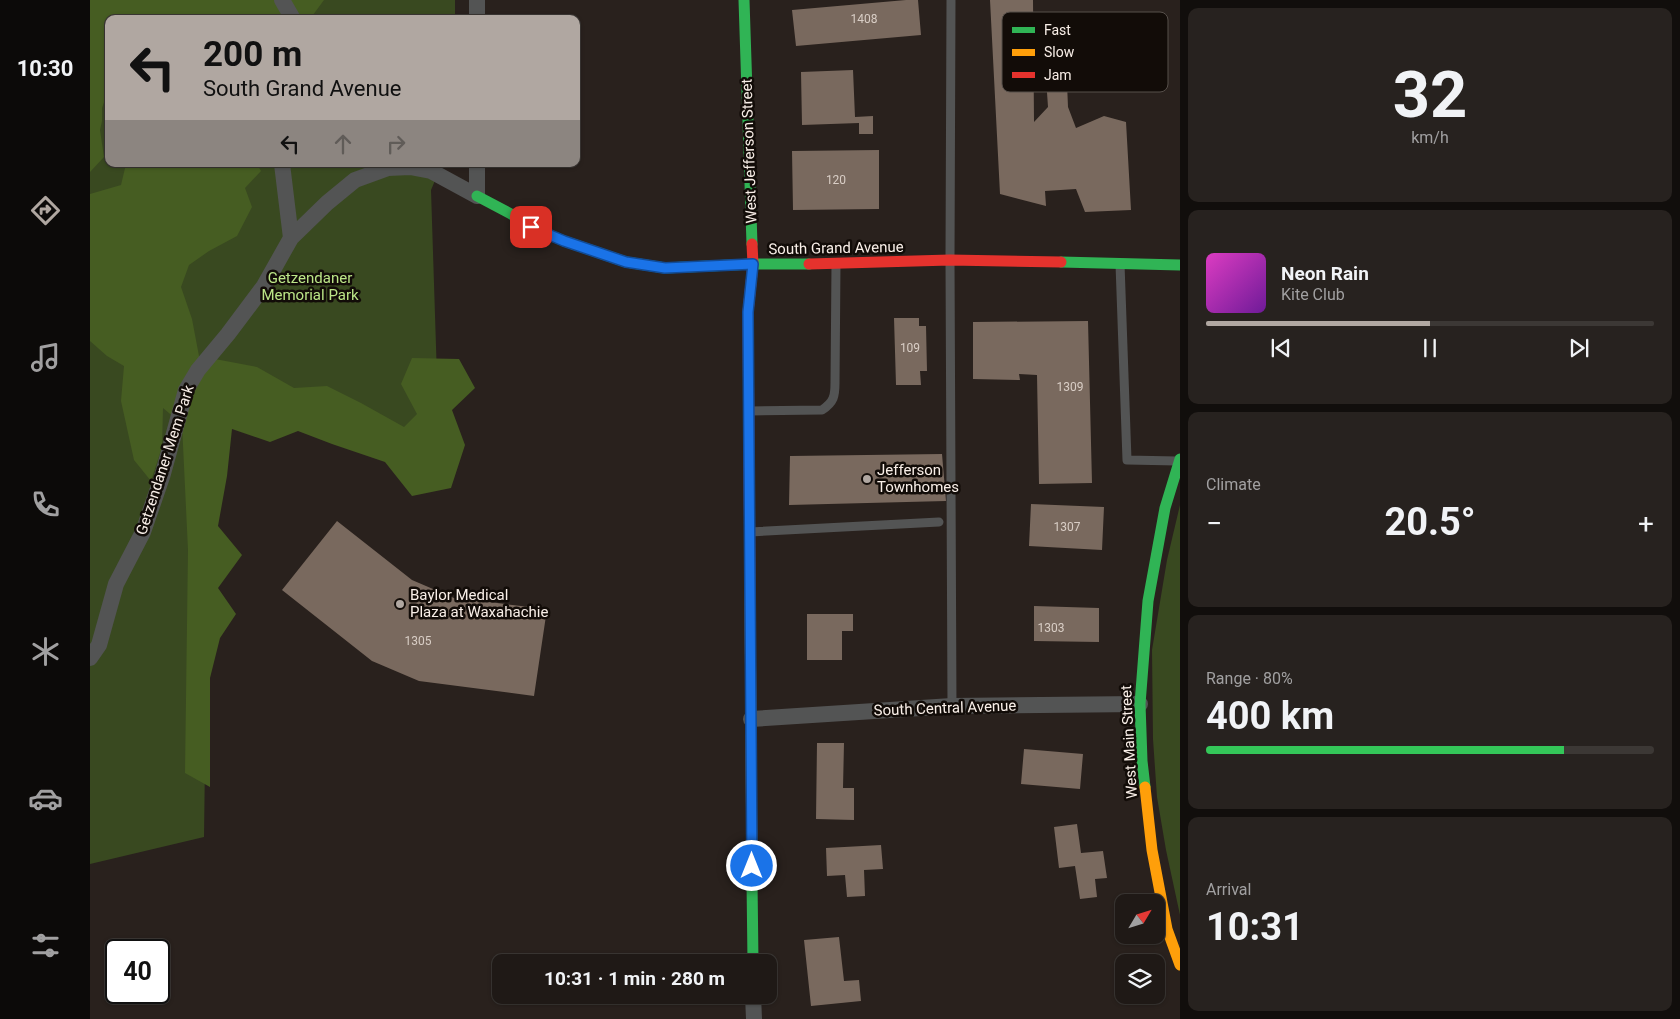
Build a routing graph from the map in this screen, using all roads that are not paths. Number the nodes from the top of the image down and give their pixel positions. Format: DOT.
graph roads {
  1 [pos="282,0"];
  2 [pos="477,0"];
  3 [pos="744,0"];
  4 [pos="951,0"];
  5 [pos="291,15"];
  6 [pos="477,15"];
  7 [pos="282,167"];
  8 [pos="443,167"];
  9 [pos="477,167"];
  10 [pos="477,196"];
  11 [pos="291,238"];
  12 [pos="950,260"];
  13 [pos="836,263"];
  14 [pos="753,264"];
  15 [pos="1120,264"];
  16 [pos="1180,265"];
  17 [pos="749,411"];
  18 [pos="1180,460"];
  19 [pos="939,522"];
  20 [pos="750,532"];
  21 [pos="90,658"];
  22 [pos="1140,704"];
  23 [pos="952,706"];
  24 [pos="751,719"];
  25 [pos="753,954"];
  26 [pos="1180,964"];
  27 [pos="754,1004"];
  28 [pos="754,1019"];
  1 -- 5 [label="street"];
  2 -- 6 [label="street"];
  3 -- 14 [label="street, West Jefferson Street"];
  4 -- 12 [label="lane"];
  7 -- 11 [label="street"];
  8 -- 10 [label="street"];
  9 -- 10 [label="street"];
  10 -- 11 [label="street, Getzendaner Mem Park"];
  10 -- 14 [label="street, South Grand Avenue"];
  11 -- 21 [label="street, Getzendaner Mem Park"];
  12 -- 13 [label="street, South Grand Avenue"];
  12 -- 15 [label="street, South Grand Avenue"];
  12 -- 23 [label="lane"];
  13 -- 14 [label="street, South Grand Avenue"];
  13 -- 17 [label="lane"];
  14 -- 17 [label="street, West Jefferson Street"];
  15 -- 16 [label="street, South Grand Avenue"];
  15 -- 18 [label="lane"];
  17 -- 20 [label="street, West Jefferson Street"];
  18 -- 22 [label="street, West Main Street"];
  19 -- 20 [label="lane"];
  20 -- 24 [label="street, West Jefferson Street"];
  22 -- 23 [label="street, South Central Avenue"];
  22 -- 26 [label="street, West Main Street"];
  23 -- 24 [label="street, South Central Avenue"];
  24 -- 25 [label="street, West Jefferson Street"];
  27 -- 28 [label="street"];
}
